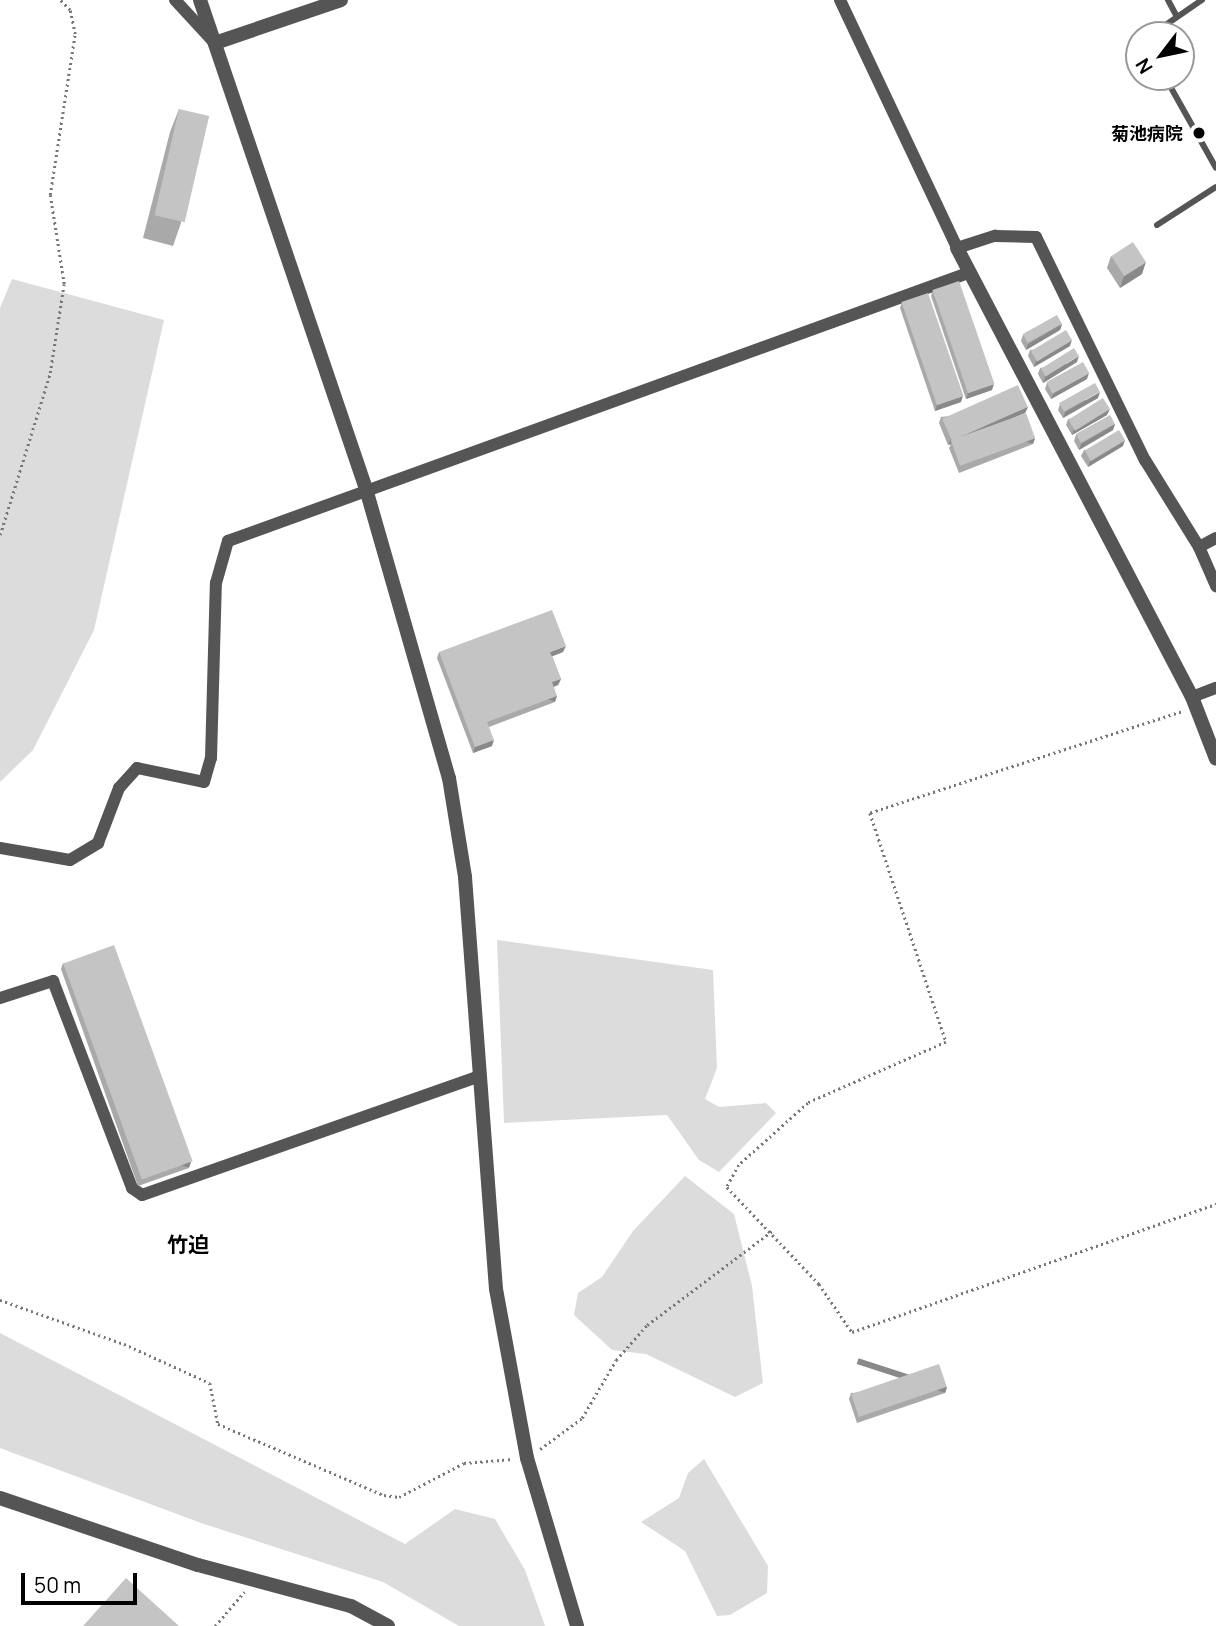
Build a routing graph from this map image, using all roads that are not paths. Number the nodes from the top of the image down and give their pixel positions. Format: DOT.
graph roads {
  1 [pos="175,0"];
  2 [pos="200,0"];
  3 [pos="341,0"];
  4 [pos="840,0"];
  5 [pos="1168,0"];
  6 [pos="1202,0"];
  7 [pos="1177,17"];
  8 [pos="1171,21"];
  9 [pos="215,43"];
  10 [pos="1173,91"];
  11 [pos="1216,168"];
  12 [pos="1216,187"];
  13 [pos="1157,225"];
  14 [pos="957,248"];
  15 [pos="968,273"];
  16 [pos="366,489"];
  17 [pos="1216,538"];
  18 [pos="1199,547"];
  19 [pos="1216,586"];
  20 [pos="1216,688"];
  21 [pos="1195,701"];
  22 [pos="1216,759"];
  23 [pos="0,848"];
  24 [pos="0,998"];
  25 [pos="478,1077"];
  26 [pos="0,1497"];
  27 [pos="388,1626"];
  28 [pos="577,1626"];
  1 -- 9 [label="street"];
  2 -- 9 [label="street"];
  3 -- 9 [label="street"];
  4 -- 14 [label="street"];
  5 -- 7 [label="lane"];
  6 -- 7 [label="lane"];
  7 -- 8 [label="lane"];
  9 -- 16 [label="street"];
  10 -- 11 [label="lane"];
  12 -- 13 [label="lane"];
  14 -- 15 [label="street"];
  14 -- 18 [label="street"];
  15 -- 16 [label="street"];
  15 -- 21 [label="street"];
  16 -- 23 [label="street"];
  16 -- 25 [label="street"];
  17 -- 18 [label="street"];
  18 -- 19 [label="street"];
  20 -- 21 [label="street"];
  21 -- 22 [label="street"];
  24 -- 25 [label="street"];
  25 -- 28 [label="street"];
  26 -- 27 [label="street"];
}
